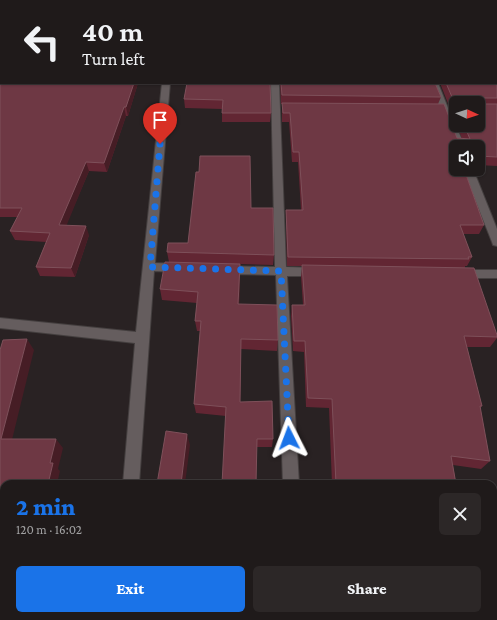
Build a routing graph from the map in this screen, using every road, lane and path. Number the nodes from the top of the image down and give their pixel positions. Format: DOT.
graph roads {
  1 [pos="166,84"];
  2 [pos="275,84"];
  3 [pos="434,84"];
  4 [pos="422,110"];
  5 [pos="445,110"];
  6 [pos="449,110"];
  7 [pos="457,140"];
  8 [pos="471,176"];
  9 [pos="497,242"];
  10 [pos="150,267"];
  11 [pos="188,268"];
  12 [pos="211,269"];
  13 [pos="281,271"];
  14 [pos="327,272"];
  15 [pos="451,274"];
  16 [pos="497,274"];
  17 [pos="0,323"];
  18 [pos="142,338"];
  19 [pos="131,480"];
  20 [pos="292,480"];
  1 -- 10 [label="street"];
  2 -- 13 [label="street"];
  3 -- 5 [label="street"];
  4 -- 5 [label="street"];
  5 -- 6 [label="street"];
  5 -- 7 [label="street"];
  8 -- 9 [label="street"];
  10 -- 11 [label="street"];
  10 -- 18 [label="street"];
  12 -- 13 [label="street"];
  13 -- 14 [label="street"];
  13 -- 20 [label="street"];
  15 -- 16 [label="street"];
  17 -- 18 [label="street"];
  18 -- 19 [label="street"];
}
